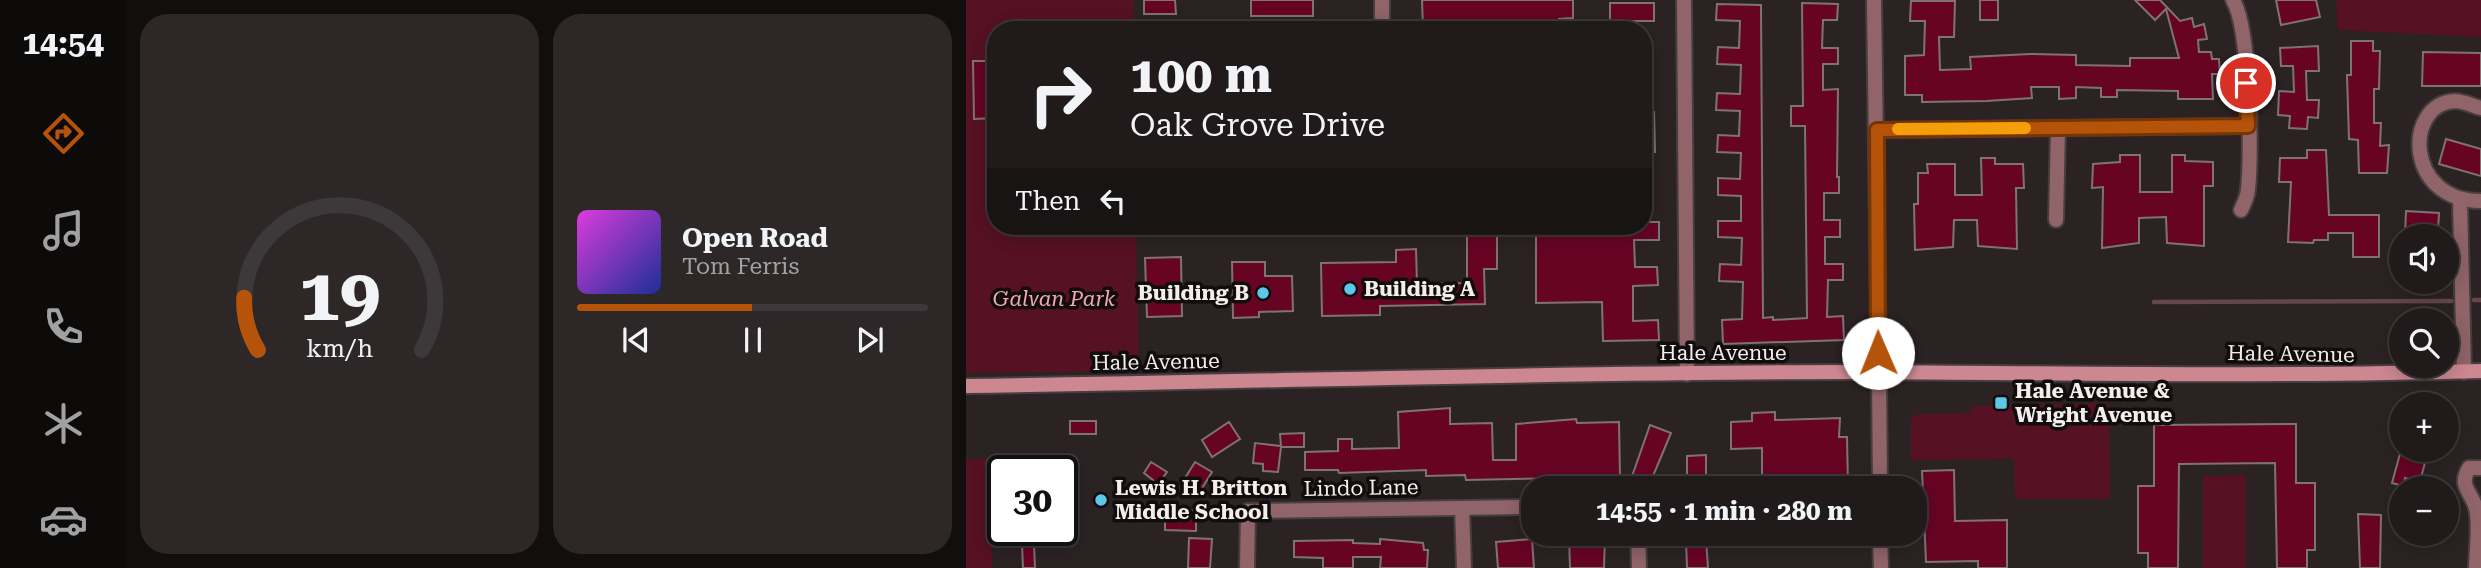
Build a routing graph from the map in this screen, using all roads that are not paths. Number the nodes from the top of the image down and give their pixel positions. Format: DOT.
graph roads {
  1 [pos="1382,0"];
  2 [pos="1684,0"];
  3 [pos="1874,0"];
  4 [pos="2233,0"];
  5 [pos="1382,21"];
  6 [pos="2481,108"];
  7 [pos="2248,126"];
  8 [pos="2058,128"];
  9 [pos="1877,130"];
  10 [pos="2460,201"];
  11 [pos="2481,201"];
  12 [pos="2241,210"];
  13 [pos="2056,220"];
  14 [pos="2481,371"];
  15 [pos="2464,372"];
  16 [pos="1879,373"];
  17 [pos="1687,374"];
  18 [pos="966,386"];
  19 [pos="2481,468"];
  20 [pos="1880,476"];
  21 [pos="2479,504"];
  22 [pos="1521,507"];
  23 [pos="1462,508"];
  24 [pos="1638,546"];
  25 [pos="1880,546"];
  26 [pos="1247,568"];
  27 [pos="1464,568"];
  28 [pos="1639,568"];
  29 [pos="1881,568"];
  30 [pos="2476,568"];
  1 -- 5 [label="street"];
  2 -- 17 [label="street"];
  3 -- 9 [label="street"];
  4 -- 7 [label="street"];
  6 -- 10 [label="street"];
  7 -- 8 [label="street"];
  7 -- 12 [label="street"];
  8 -- 9 [label="street"];
  8 -- 13 [label="street"];
  9 -- 16 [label="street"];
  10 -- 11 [label="street"];
  10 -- 15 [label="street"];
  14 -- 15 [label="main road, Hale Avenue"];
  15 -- 16 [label="main road, Hale Avenue"];
  16 -- 17 [label="main road, Hale Avenue"];
  16 -- 20 [label="street"];
  17 -- 18 [label="main road, Hale Avenue"];
  19 -- 21 [label="street"];
  21 -- 30 [label="street"];
  22 -- 23 [label="street, Lindo Lane"];
  23 -- 26 [label="street, Lindo Lane"];
  23 -- 27 [label="street"];
  24 -- 28 [label="street"];
  25 -- 29 [label="street"];
}
